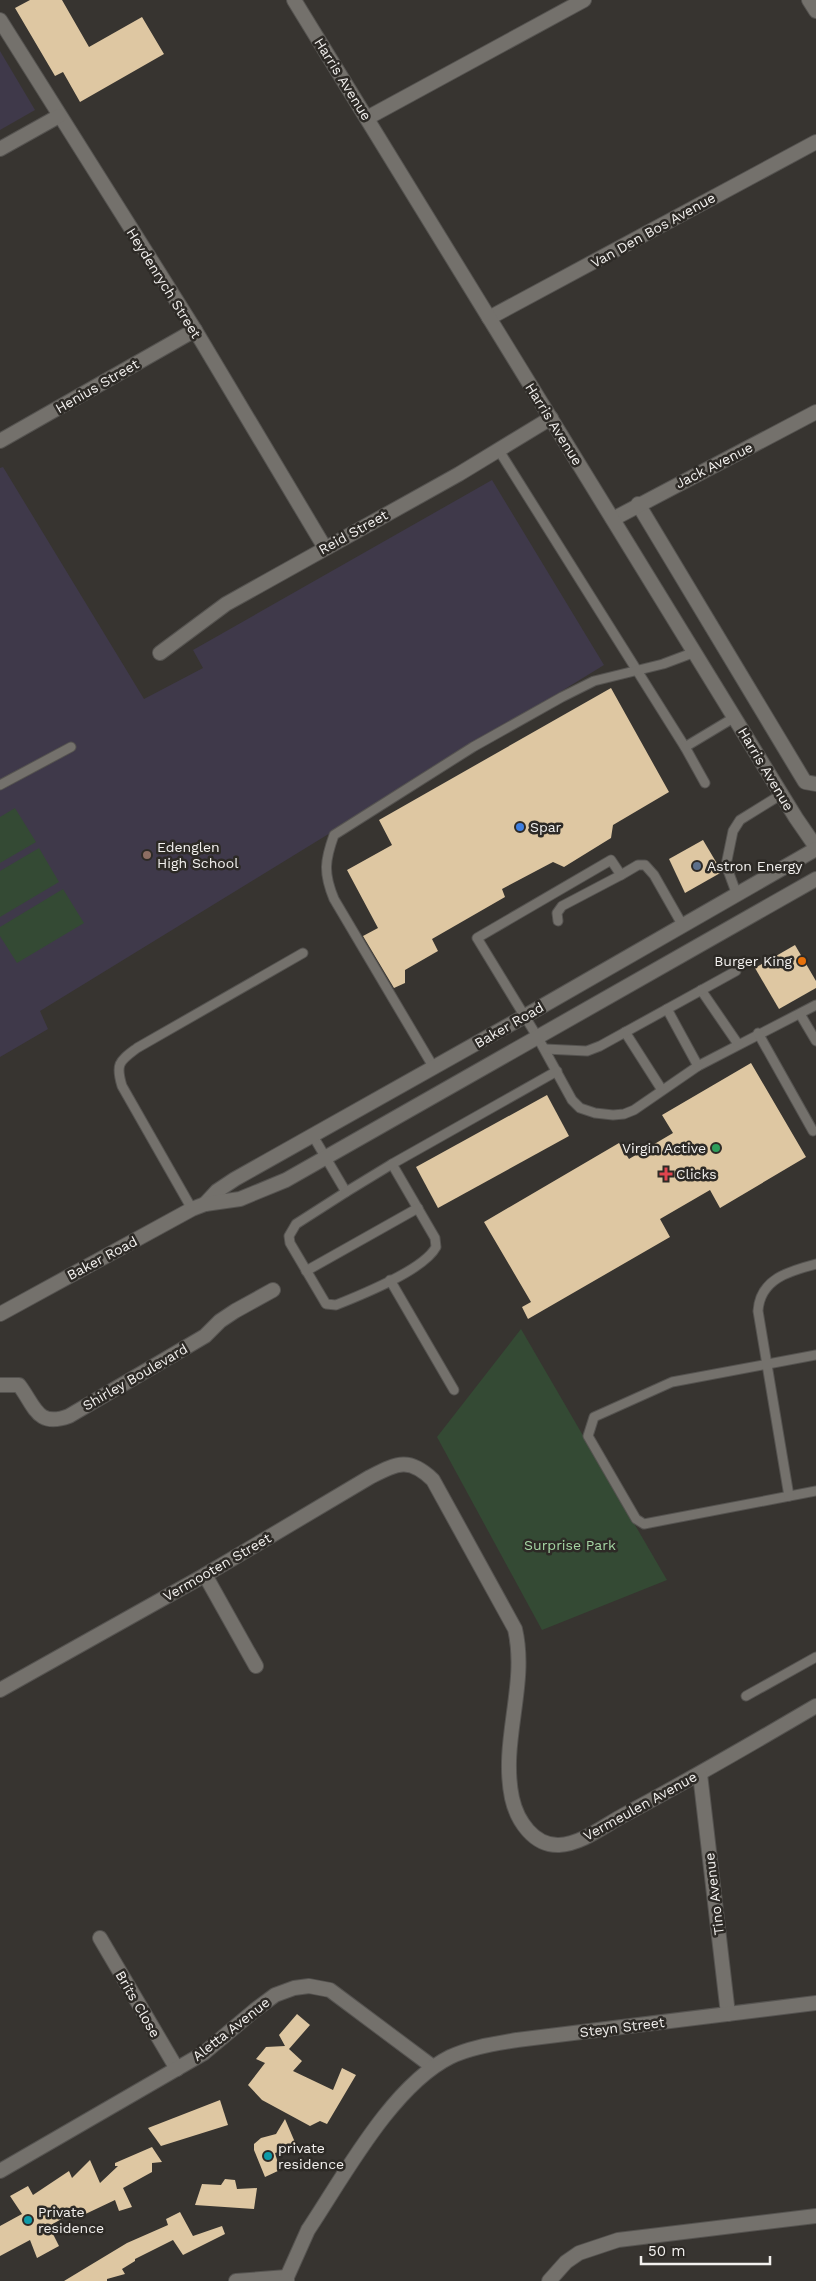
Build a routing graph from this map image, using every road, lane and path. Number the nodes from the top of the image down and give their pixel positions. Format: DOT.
graph roads {
  1 [pos="294,0"];
  2 [pos="584,0"];
  3 [pos="809,0"];
  4 [pos="816,11"];
  5 [pos="0,20"];
  6 [pos="59,116"];
  7 [pos="367,118"];
  8 [pos="816,142"];
  9 [pos="0,149"];
  10 [pos="489,318"];
  11 [pos="195,330"];
  12 [pos="816,412"];
  13 [pos="551,418"];
  14 [pos="0,442"];
  15 [pos="498,449"];
  16 [pos="638,504"];
  17 [pos="613,519"];
  18 [pos="325,548"];
  19 [pos="695,652"];
  20 [pos="160,653"];
  21 [pos="637,671"];
  22 [pos="735,717"];
  23 [pos="71,747"];
  24 [pos="685,747"];
  25 [pos="705,783"];
  26 [pos="816,784"];
  27 [pos="0,785"];
  28 [pos="782,794"];
  29 [pos="816,848"];
  30 [pos="621,875"];
  31 [pos="816,879"];
  32 [pos="737,895"];
  33 [pos="558,921"];
  34 [pos="683,926"];
  35 [pos="303,952"];
  36 [pos="736,971"];
  37 [pos="701,990"];
  38 [pos="816,1005"];
  39 [pos="667,1009"];
  40 [pos="800,1014"];
  41 [pos="526,1016"];
  42 [pos="625,1032"];
  43 [pos="758,1033"];
  44 [pos="816,1042"];
  45 [pos="541,1043"];
  46 [pos="738,1044"];
  47 [pos="698,1066"];
  48 [pos="434,1068"];
  49 [pos="557,1072"];
  50 [pos="662,1090"];
  51 [pos="813,1131"];
  52 [pos="313,1136"];
  53 [pos="327,1158"];
  54 [pos="392,1164"];
  55 [pos="346,1192"];
  56 [pos="198,1207"];
  57 [pos="418,1208"];
  58 [pos="816,1264"];
  59 [pos="306,1271"];
  60 [pos="390,1280"];
  61 [pos="273,1290"];
  62 [pos="0,1314"];
  63 [pos="816,1354"];
  64 [pos="766,1364"];
  65 [pos="0,1385"];
  66 [pos="454,1390"];
  67 [pos="433,1480"];
  68 [pos="816,1491"];
  69 [pos="789,1496"];
  70 [pos="205,1575"];
  71 [pos="816,1657"];
  72 [pos="256,1666"];
  73 [pos="0,1690"];
  74 [pos="746,1696"];
  75 [pos="816,1706"];
  76 [pos="700,1774"];
  77 [pos="100,1938"];
  78 [pos="816,2003"];
  79 [pos="728,2014"];
  80 [pos="433,2067"];
  81 [pos="177,2069"];
  82 [pos="0,2171"];
  83 [pos="816,2216"];
  84 [pos="287,2279"];
  85 [pos="236,2281"];
  86 [pos="550,2281"];
  1 -- 7 [label="street, Harris Avenue"];
  2 -- 7 [label="street"];
  3 -- 4 [label="street"];
  5 -- 6 [label="street, Heydenrych Street"];
  6 -- 9 [label="street"];
  6 -- 11 [label="street, Heydenrych Street"];
  7 -- 10 [label="street, Harris Avenue"];
  8 -- 10 [label="street, Van Den Bos Avenue"];
  10 -- 13 [label="street, Harris Avenue"];
  11 -- 14 [label="street, Henius Street"];
  11 -- 18 [label="street, Heydenrych Street"];
  12 -- 16 [label="street, Jack Avenue"];
  13 -- 15 [label="street, Reid Street"];
  13 -- 17 [label="street, Harris Avenue"];
  15 -- 18 [label="street, Reid Street"];
  15 -- 21 [label="lane"];
  16 -- 17 [label="street, Jack Avenue"];
  16 -- 26 [label="street"];
  17 -- 19 [label="street, Harris Avenue"];
  18 -- 20 [label="street, Reid Street"];
  19 -- 21 [label="lane"];
  19 -- 22 [label="street, Harris Avenue"];
  21 -- 24 [label="lane"];
  21 -- 48 [label="lane"];
  22 -- 24 [label="lane"];
  22 -- 28 [label="street, Harris Avenue"];
  23 -- 27 [label="lane"];
  24 -- 25 [label="lane"];
  28 -- 29 [label="street, Harris Avenue"];
  28 -- 32 [label="lane"];
  29 -- 32 [label="street, Baker Road"];
  30 -- 33 [label="lane"];
  30 -- 34 [label="lane"];
  30 -- 41 [label="lane"];
  31 -- 45 [label="street, Baker Road"];
  32 -- 34 [label="street, Baker Road"];
  34 -- 41 [label="street, Baker Road"];
  35 -- 56 [label="lane"];
  36 -- 37 [label="lane"];
  37 -- 39 [label="lane"];
  37 -- 46 [label="lane"];
  38 -- 40 [label="lane"];
  39 -- 42 [label="lane"];
  39 -- 47 [label="lane"];
  40 -- 43 [label="lane"];
  40 -- 44 [label="lane"];
  41 -- 45 [label="lane"];
  41 -- 48 [label="street, Baker Road"];
  42 -- 45 [label="lane"];
  42 -- 50 [label="lane"];
  43 -- 46 [label="lane"];
  43 -- 51 [label="lane"];
  45 -- 49 [label="lane"];
  45 -- 53 [label="street, Baker Road"];
  46 -- 47 [label="lane"];
  47 -- 50 [label="lane"];
  48 -- 52 [label="street, Baker Road"];
  49 -- 50 [label="lane"];
  49 -- 54 [label="lane"];
  52 -- 53 [label="lane"];
  52 -- 56 [label="street, Baker Road"];
  53 -- 55 [label="lane"];
  53 -- 56 [label="street, Baker Road"];
  54 -- 55 [label="lane"];
  54 -- 57 [label="lane"];
  55 -- 59 [label="lane"];
  56 -- 62 [label="street, Baker Road"];
  57 -- 59 [label="lane"];
  57 -- 60 [label="lane"];
  58 -- 64 [label="lane"];
  59 -- 60 [label="lane"];
  60 -- 66 [label="lane"];
  61 -- 65 [label="street, Shirley Boulevard"];
  63 -- 64 [label="lane"];
  64 -- 69 [label="lane"];
  64 -- 69 [label="lane"];
  67 -- 70 [label="street, Vermooten Street"];
  67 -- 76 [label="street, Vermeulen Avenue"];
  68 -- 69 [label="lane"];
  70 -- 72 [label="street"];
  70 -- 73 [label="street, Vermooten Street"];
  71 -- 74 [label="lane"];
  75 -- 76 [label="street, Vermeulen Avenue"];
  76 -- 79 [label="street, Tino Avenue"];
  77 -- 81 [label="street, Brits Close"];
  78 -- 79 [label="street, Steyn Street"];
  79 -- 80 [label="street, Steyn Street"];
  80 -- 81 [label="street, Aletta Avenue"];
  80 -- 84 [label="street, Steyn Street"];
  81 -- 82 [label="street, Aletta Avenue"];
  83 -- 86 [label="street"];
  84 -- 85 [label="street"];
}
